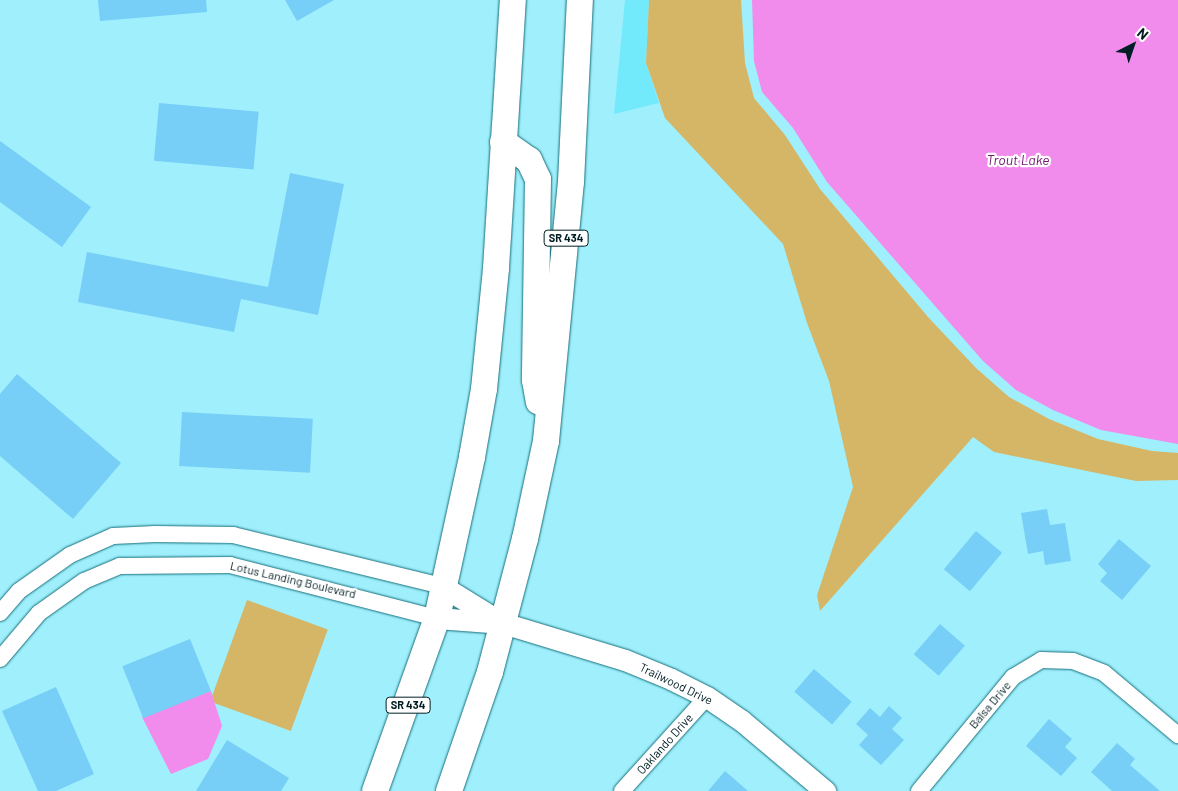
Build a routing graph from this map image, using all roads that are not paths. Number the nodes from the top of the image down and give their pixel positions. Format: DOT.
graph roads {
  1 [pos="513,0"];
  2 [pos="580,0"];
  3 [pos="503,142"];
  4 [pos="546,441"];
  5 [pos="442,586"];
  6 [pos="0,613"];
  7 [pos="437,618"];
  8 [pos="503,623"];
  9 [pos="0,659"];
  10 [pos="707,697"];
  11 [pos="1178,735"];
  12 [pos="375,791"];
  13 [pos="449,791"];
  14 [pos="622,791"];
  15 [pos="825,791"];
  16 [pos="919,791"];
  1 -- 3 [label="main road, SR 434"];
  2 -- 4 [label="main road, SR 434"];
  3 -- 4 [label="main road"];
  3 -- 5 [label="main road, SR 434"];
  4 -- 8 [label="main road, SR 434"];
  5 -- 6 [label="street"];
  5 -- 7 [label="main road, SR 434"];
  5 -- 8 [label="street, Trailwood Drive"];
  7 -- 8 [label="street, Trailwood Drive"];
  7 -- 9 [label="street, Lotus Landing Boulevard"];
  7 -- 12 [label="main road, SR 434"];
  8 -- 10 [label="street, Trailwood Drive"];
  8 -- 13 [label="main road, SR 434"];
  10 -- 14 [label="street, Oaklando Drive"];
  10 -- 15 [label="street, Trailwood Drive"];
  11 -- 16 [label="street, Balsa Drive"];
}
